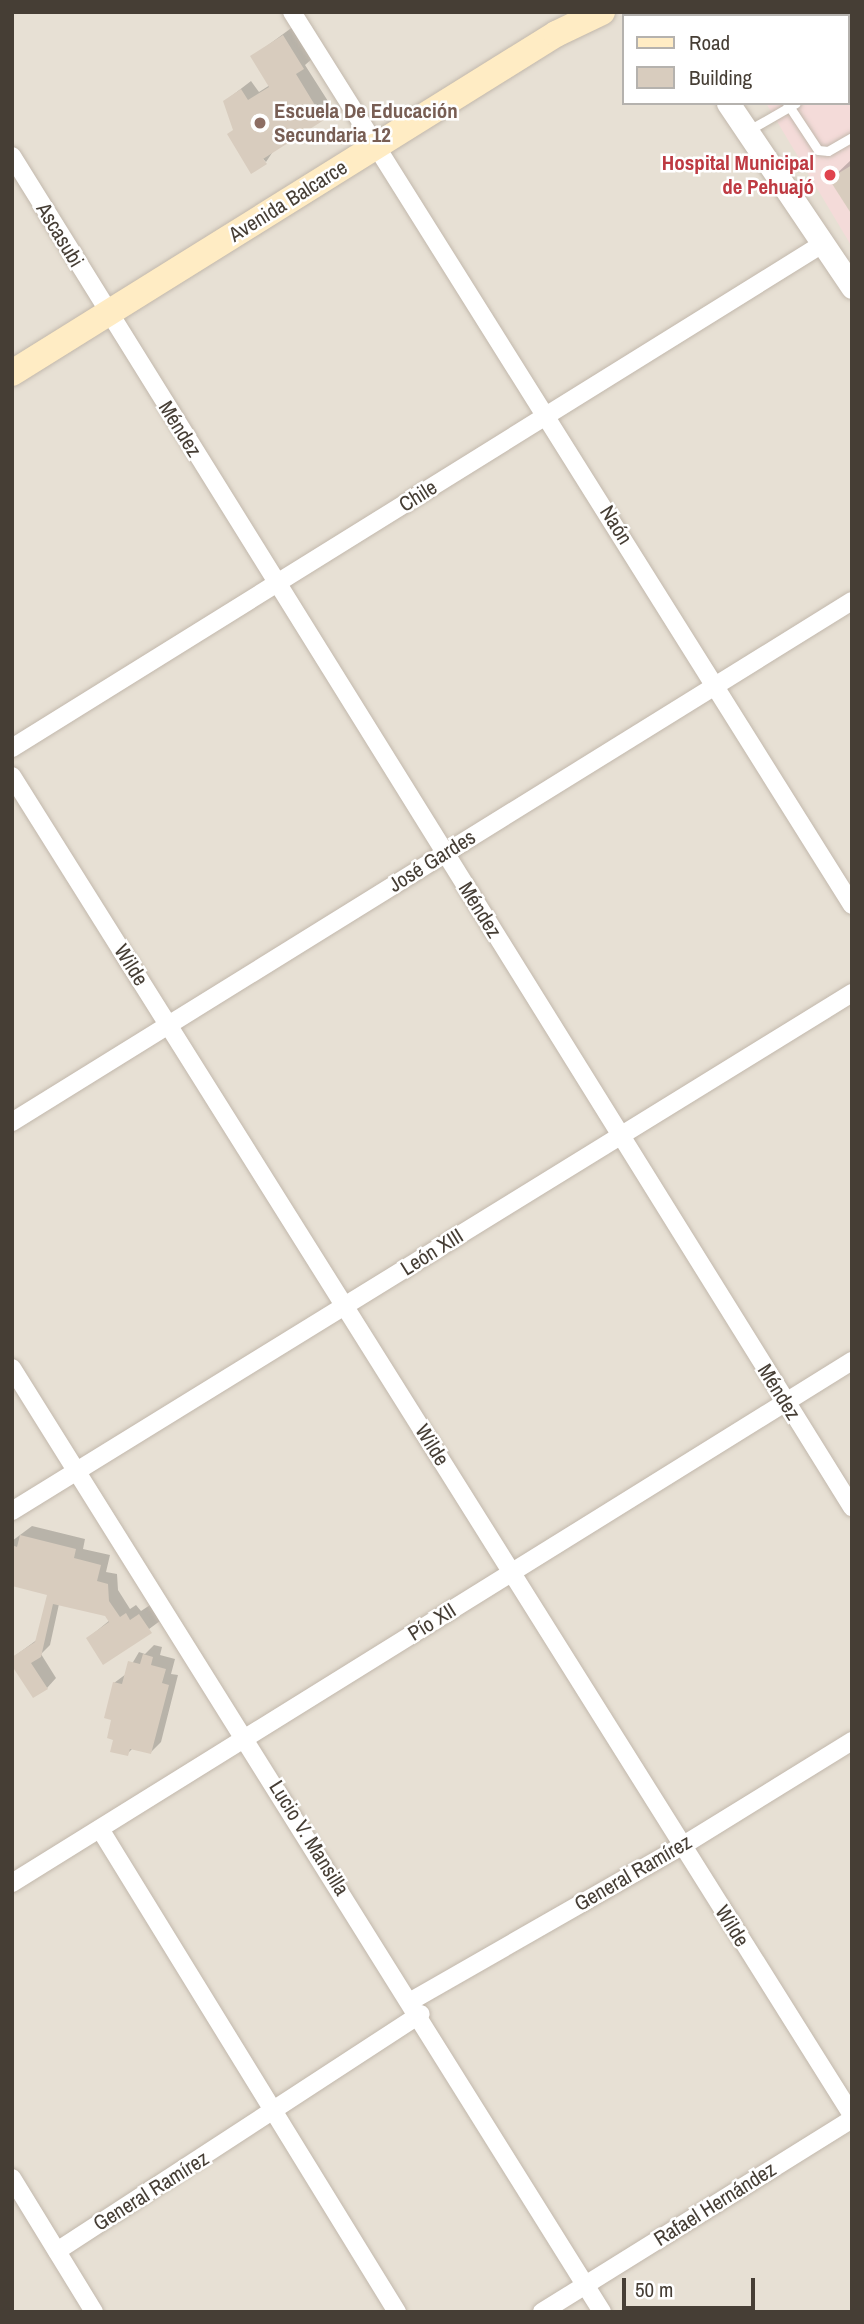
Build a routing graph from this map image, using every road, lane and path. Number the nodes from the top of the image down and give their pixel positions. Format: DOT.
graph roads {
  1 [pos="292,12"];
  2 [pos="564,12"];
  3 [pos="602,12"];
  4 [pos="729,105"];
  5 [pos="791,105"];
  6 [pos="747,131"];
  7 [pos="852,137"];
  8 [pos="371,141"];
  9 [pos="12,156"];
  10 [pos="824,243"];
  11 [pos="852,287"];
  12 [pos="104,307"];
  13 [pos="12,355"];
  14 [pos="12,373"];
  15 [pos="548,415"];
  16 [pos="277,583"];
  17 [pos="852,601"];
  18 [pos="716,685"];
  19 [pos="12,748"];
  20 [pos="12,776"];
  21 [pos="445,853"];
  22 [pos="852,905"];
  23 [pos="852,993"];
  24 [pos="169,1025"];
  25 [pos="12,1122"];
  26 [pos="620,1136"];
  27 [pos="345,1306"];
  28 [pos="852,1360"];
  29 [pos="12,1368"];
  30 [pos="785,1402"];
  31 [pos="78,1471"];
  32 [pos="852,1507"];
  33 [pos="12,1511"];
  34 [pos="512,1572"];
  35 [pos="246,1738"];
  36 [pos="852,1741"];
  37 [pos="100,1829"];
  38 [pos="682,1846"];
  39 [pos="12,1883"];
  40 [pos="416,2007"];
  41 [pos="274,2113"];
  42 [pos="852,2117"];
  43 [pos="12,2178"];
  44 [pos="57,2251"];
  45 [pos="585,2285"];
  46 [pos="393,2310"];
  47 [pos="94,2312"];
  48 [pos="542,2312"];
  49 [pos="602,2312"];
  1 -- 8 [label="street, Naón"];
  2 -- 8 [label="main road, Avenida Balcarce"];
  3 -- 8 [label="main road, Avenida Balcarce"];
  4 -- 6 [label="street"];
  5 -- 6 [label="lane"];
  5 -- 7 [label="lane"];
  6 -- 10 [label="street"];
  8 -- 12 [label="main road, Avenida Balcarce"];
  8 -- 15 [label="street, Naón"];
  9 -- 12 [label="street, Ascasubi"];
  10 -- 11 [label="street"];
  10 -- 15 [label="street, Chile"];
  12 -- 13 [label="main road, Avenida Balcarce"];
  12 -- 14 [label="main road, Avenida Balcarce"];
  12 -- 16 [label="street, Méndez"];
  15 -- 16 [label="street, Chile"];
  15 -- 18 [label="street, Naón"];
  16 -- 19 [label="street, Chile"];
  16 -- 21 [label="street, Méndez"];
  17 -- 18 [label="street, José Gardes"];
  18 -- 21 [label="street, José Gardes"];
  18 -- 22 [label="street, Naón"];
  20 -- 24 [label="street, Wilde"];
  21 -- 24 [label="street, José Gardes"];
  21 -- 26 [label="street, Méndez"];
  23 -- 26 [label="street, León XIII"];
  24 -- 25 [label="street, José Gardes"];
  24 -- 27 [label="street, Wilde"];
  26 -- 27 [label="street, León XIII"];
  26 -- 30 [label="street, Méndez"];
  27 -- 31 [label="street, León XIII"];
  27 -- 34 [label="street, Wilde"];
  28 -- 30 [label="street, Pío XII"];
  29 -- 31 [label="street, Lucio V. Mansilla"];
  30 -- 32 [label="street, Méndez"];
  30 -- 34 [label="street, Pío XII"];
  31 -- 33 [label="street, León XIII"];
  31 -- 35 [label="street, Lucio V. Mansilla"];
  34 -- 35 [label="street, Pío XII"];
  34 -- 38 [label="street, Wilde"];
  35 -- 37 [label="street, Pío XII"];
  35 -- 40 [label="street, Lucio V. Mansilla"];
  36 -- 38 [label="street, General Ramírez"];
  37 -- 39 [label="street, Pío XII"];
  37 -- 41 [label="street"];
  38 -- 40 [label="street, General Ramírez"];
  38 -- 42 [label="street, Wilde"];
  40 -- 41 [label="street, General Ramírez"];
  40 -- 45 [label="street, Lucio V. Mansilla"];
  41 -- 44 [label="street, General Ramírez"];
  41 -- 46 [label="street"];
  42 -- 45 [label="street, Rafael Hernández"];
  43 -- 44 [label="street"];
  44 -- 47 [label="street"];
  45 -- 48 [label="street, Rafael Hernández"];
  45 -- 49 [label="street, Lucio V. Mansilla"];
}
